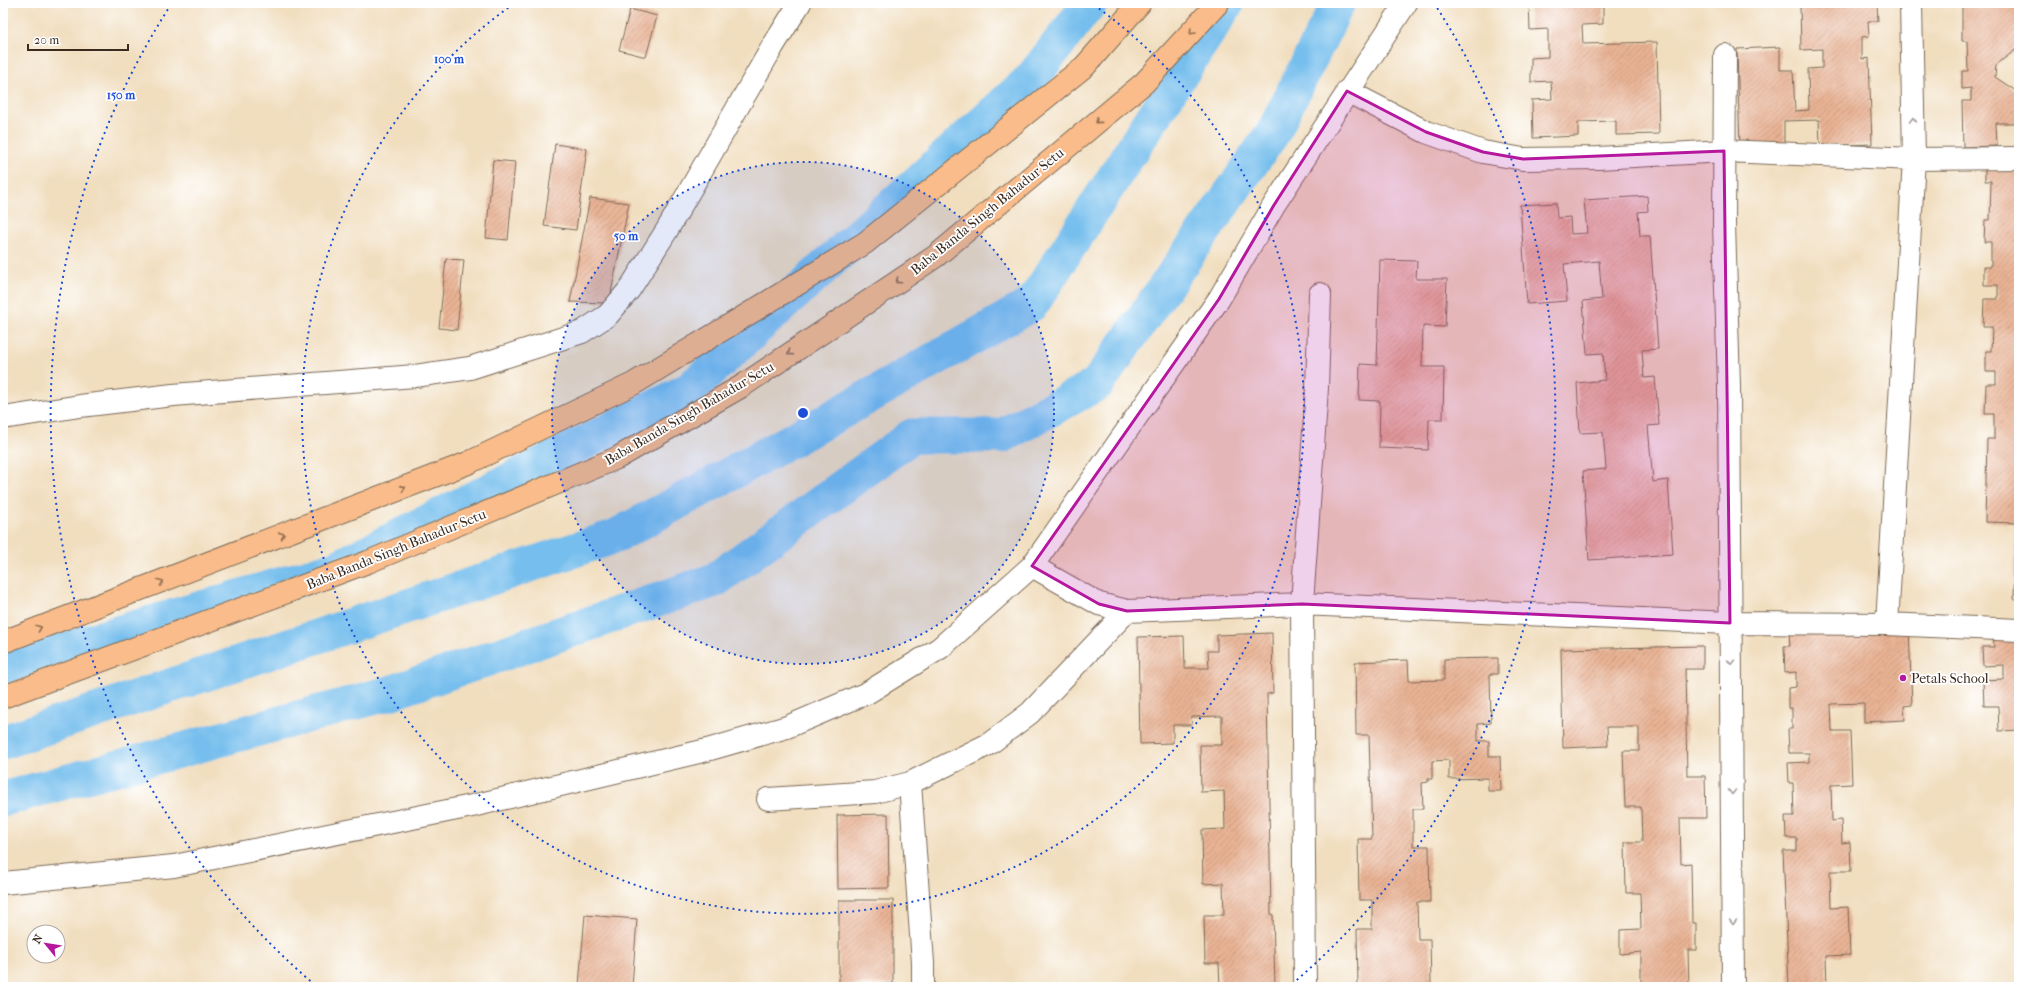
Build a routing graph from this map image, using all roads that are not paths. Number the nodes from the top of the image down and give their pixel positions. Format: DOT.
graph roads {
  1 [pos="800,3"];
  2 [pos="1140,3"];
  3 [pos="1218,3"];
  4 [pos="1406,3"];
  5 [pos="1911,3"];
  6 [pos="1725,55"];
  7 [pos="1347,91"];
  8 [pos="1724,151"];
  9 [pos="2019,158"];
  10 [pos="1914,159"];
  11 [pos="1320,294"];
  12 [pos="3,418"];
  13 [pos="1032,566"];
  14 [pos="1302,604"];
  15 [pos="1127,611"];
  16 [pos="1730,623"];
  17 [pos="1888,624"];
  18 [pos="2019,630"];
  19 [pos="3,642"];
  20 [pos="3,696"];
  21 [pos="910,783"];
  22 [pos="768,799"];
  23 [pos="3,883"];
  24 [pos="923,987"];
  25 [pos="1305,987"];
  26 [pos="1733,987"];
  1 -- 12 [label="street"];
  19 -- 2 [label="highway, one-way"];
  3 -- 20 [label="highway, Baba Banda Singh Bahadur Setu, one-way"];
  4 -- 7 [label="street"];
  10 -- 5 [label="street, one-way"];
  6 -- 8 [label="street"];
  7 -- 8 [label="street"];
  7 -- 13 [label="street"];
  8 -- 10 [label="street"];
  8 -- 16 [label="street"];
  9 -- 10 [label="street"];
  10 -- 17 [label="street"];
  11 -- 14 [label="street"];
  13 -- 15 [label="street"];
  13 -- 23 [label="street"];
  14 -- 15 [label="street"];
  14 -- 16 [label="street"];
  14 -- 25 [label="street"];
  15 -- 21 [label="street"];
  16 -- 17 [label="street"];
  16 -- 26 [label="street, one-way"];
  17 -- 18 [label="street"];
  21 -- 22 [label="street"];
  21 -- 24 [label="street"];
}
